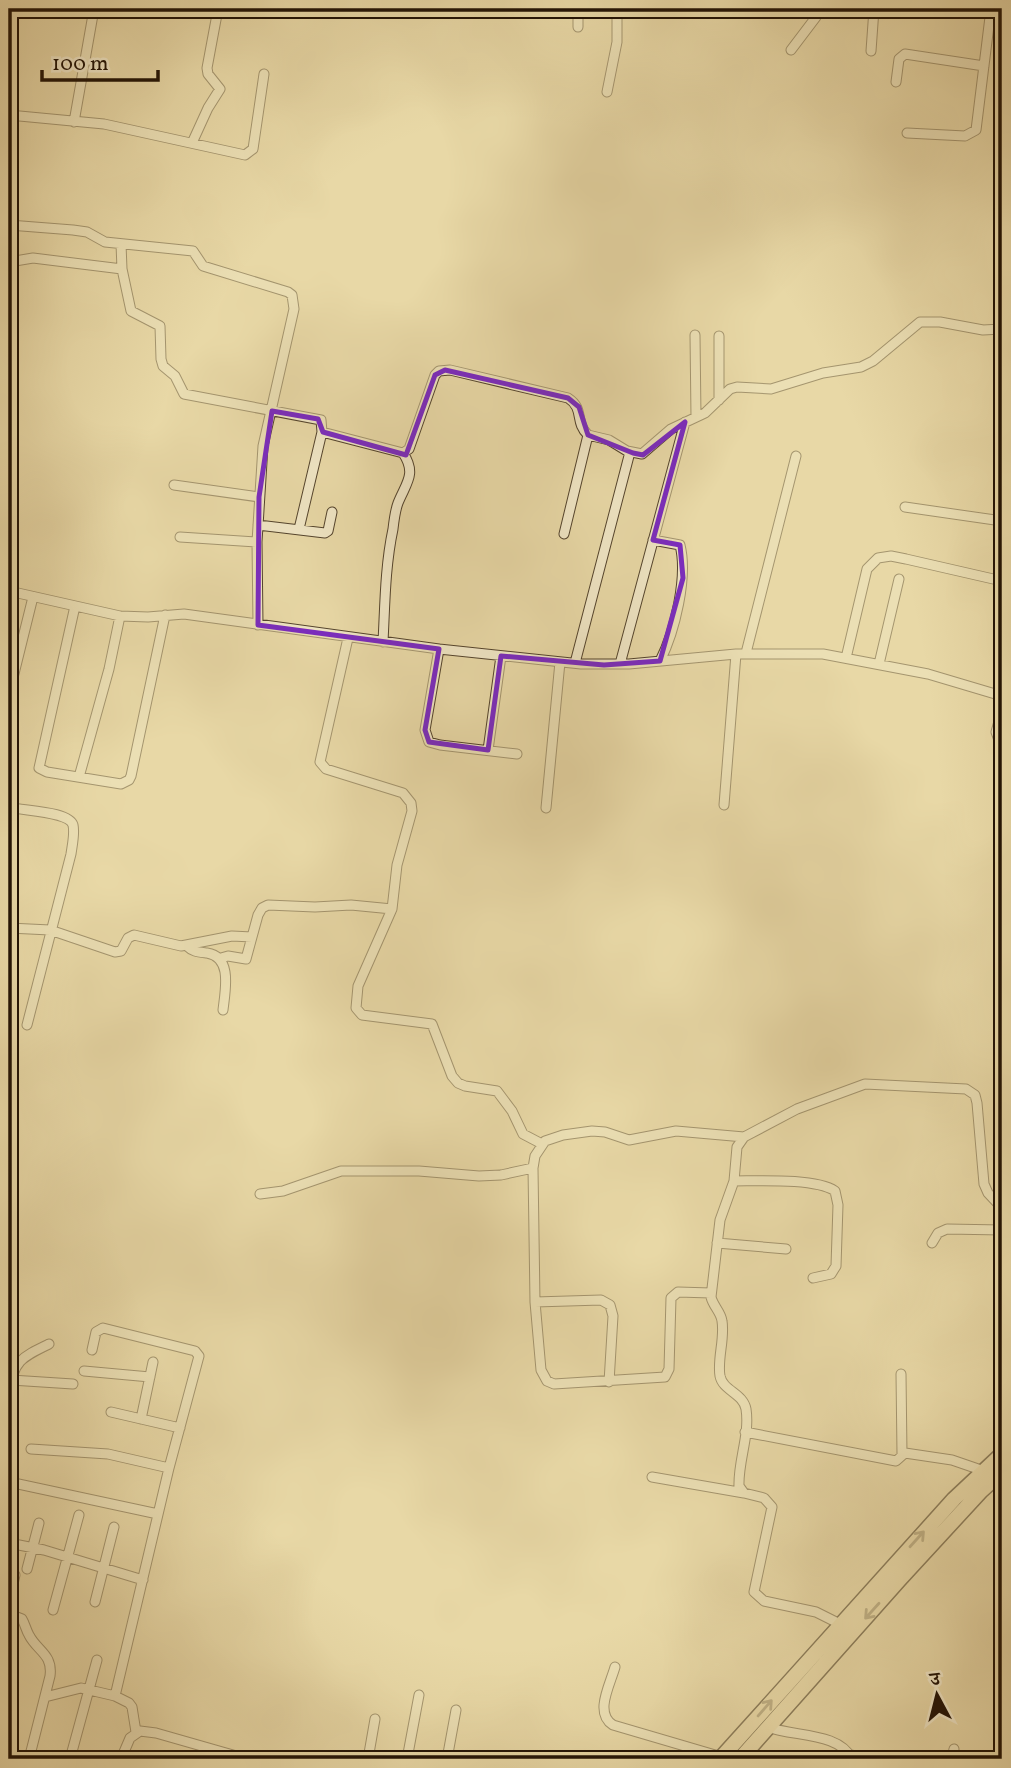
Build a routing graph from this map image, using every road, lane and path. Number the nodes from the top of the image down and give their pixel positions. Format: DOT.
graph roads {
  1 [pos="94,9"];
  2 [pos="218,9"];
  3 [pos="578,9"];
  4 [pos="617,9"];
  5 [pos="818,9"];
  6 [pos="874,9"];
  7 [pos="991,9"];
  8 [pos="578,27"];
  9 [pos="790,51"];
  10 [pos="870,51"];
  11 [pos="984,66"];
  12 [pos="264,74"];
  13 [pos="897,82"];
  14 [pos="607,92"];
  15 [pos="9,115"];
  16 [pos="75,122"];
  17 [pos="907,133"];
  18 [pos="192,143"];
  19 [pos="9,225"];
  20 [pos="121,244"];
  21 [pos="9,262"];
  22 [pos="122,269"];
  23 [pos="1002,329"];
  24 [pos="695,335"];
  25 [pos="719,336"];
  26 [pos="719,400"];
  27 [pos="272,411"];
  28 [pos="696,417"];
  29 [pos="685,422"];
  30 [pos="322,432"];
  31 [pos="587,435"];
  32 [pos="630,452"];
  33 [pos="403,453"];
  34 [pos="796,456"];
  35 [pos="174,485"];
  36 [pos="259,497"];
  37 [pos="905,507"];
  38 [pos="332,512"];
  39 [pos="1002,522"];
  40 [pos="258,525"];
  41 [pos="299,529"];
  42 [pos="564,534"];
  43 [pos="180,537"];
  44 [pos="653,540"];
  45 [pos="257,542"];
  46 [pos="899,579"];
  47 [pos="1002,581"];
  48 [pos="9,591"];
  49 [pos="33,597"];
  50 [pos="75,606"];
  51 [pos="164,615"];
  52 [pos="120,616"];
  53 [pos="258,625"];
  54 [pos="348,638"];
  55 [pos="383,642"];
  56 [pos="439,649"];
  57 [pos="741,653"];
  58 [pos="501,656"];
  59 [pos="846,657"];
  60 [pos="660,661"];
  61 [pos="560,662"];
  62 [pos="575,663"];
  63 [pos="620,664"];
  64 [pos="879,664"];
  65 [pos="9,694"];
  66 [pos="1002,696"];
  67 [pos="1002,711"];
  68 [pos="1002,748"];
  69 [pos="488,750"];
  70 [pos="517,754"];
  71 [pos="79,777"];
  72 [pos="724,805"];
  73 [pos="9,807"];
  74 [pos="546,808"];
  75 [pos="392,909"];
  76 [pos="9,928"];
  77 [pos="50,930"];
  78 [pos="252,937"];
  79 [pos="187,946"];
  80 [pos="221,958"];
  81 [pos="223,1010"];
  82 [pos="27,1025"];
  83 [pos="744,1137"];
  84 [pos="542,1144"];
  85 [pos="533,1168"];
  86 [pos="734,1181"];
  87 [pos="260,1194"];
  88 [pos="1002,1208"];
  89 [pos="1002,1230"];
  90 [pos="718,1243"];
  91 [pos="932,1243"];
  92 [pos="786,1249"];
  93 [pos="813,1278"];
  94 [pos="711,1293"];
  95 [pos="535,1302"];
  96 [pos="49,1344"];
  97 [pos="92,1350"];
  98 [pos="153,1362"];
  99 [pos="84,1371"];
  100 [pos="901,1374"];
  101 [pos="150,1377"];
  102 [pos="10,1380"];
  103 [pos="609,1382"];
  104 [pos="73,1384"];
  105 [pos="9,1392"];
  106 [pos="111,1412"];
  107 [pos="141,1419"];
  108 [pos="180,1428"];
  109 [pos="745,1432"];
  110 [pos="31,1449"];
  111 [pos="902,1454"];
  112 [pos="1002,1454"];
  113 [pos="169,1468"];
  114 [pos="984,1471"];
  115 [pos="1002,1472"];
  116 [pos="652,1477"];
  117 [pos="10,1482"];
  118 [pos="744,1493"];
  119 [pos="9,1500"];
  120 [pos="79,1514"];
  121 [pos="158,1514"];
  122 [pos="39,1523"];
  123 [pos="114,1527"];
  124 [pos="9,1543"];
  125 [pos="33,1547"];
  126 [pos="68,1556"];
  127 [pos="103,1567"];
  128 [pos="27,1569"];
  129 [pos="15,1575"];
  130 [pos="143,1580"];
  131 [pos="9,1602"];
  132 [pos="95,1602"];
  133 [pos="53,1611"];
  134 [pos="9,1614"];
  135 [pos="840,1624"];
  136 [pos="97,1660"];
  137 [pos="615,1667"];
  138 [pos="89,1689"];
  139 [pos="419,1695"];
  140 [pos="115,1696"];
  141 [pos="45,1697"];
  142 [pos="456,1710"];
  143 [pos="375,1718"];
  144 [pos="768,1727"];
  145 [pos="136,1732"];
  146 [pos="851,1757"];
  147 [pos="721,1758"];
  148 [pos="29,1759"];
  149 [pos="70,1759"];
  150 [pos="121,1759"];
  151 [pos="247,1759"];
  152 [pos="368,1759"];
  153 [pos="407,1759"];
  154 [pos="447,1759"];
  155 [pos="740,1759"];
  156 [pos="878,1759"];
  1 -- 16 [label="street"];
  2 -- 18 [label="street"];
  3 -- 8 [label="street"];
  4 -- 14 [label="street"];
  5 -- 9 [label="street"];
  6 -- 10 [label="street"];
  7 -- 11 [label="street"];
  11 -- 13 [label="street"];
  11 -- 17 [label="street"];
  12 -- 18 [label="street"];
  15 -- 16 [label="street"];
  16 -- 18 [label="street"];
  19 -- 20 [label="street"];
  20 -- 22 [label="street"];
  20 -- 27 [label="street"];
  21 -- 22 [label="street"];
  22 -- 27 [label="street"];
  23 -- 26 [label="street"];
  24 -- 28 [label="street"];
  25 -- 26 [label="street"];
  26 -- 28 [label="street"];
  27 -- 30 [label="street"];
  27 -- 36 [label="street"];
  28 -- 29 [label="street"];
  29 -- 32 [label="street"];
  29 -- 44 [label="street"];
  30 -- 33 [label="street"];
  30 -- 41 [label="street"];
  31 -- 32 [label="street"];
  31 -- 33 [label="street"];
  31 -- 42 [label="street"];
  32 -- 62 [label="street"];
  33 -- 55 [label="street"];
  34 -- 57 [label="street"];
  35 -- 36 [label="street"];
  36 -- 40 [label="street"];
  37 -- 39 [label="street"];
  38 -- 41 [label="street"];
  40 -- 41 [label="street"];
  40 -- 45 [label="street"];
  43 -- 45 [label="street"];
  44 -- 60 [label="street"];
  44 -- 63 [label="street"];
  45 -- 53 [label="street"];
  46 -- 64 [label="street"];
  47 -- 59 [label="street"];
  48 -- 49 [label="street"];
  49 -- 50 [label="street"];
  49 -- 65 [label="street"];
  50 -- 52 [label="street"];
  50 -- 71 [label="street"];
  51 -- 52 [label="street"];
  51 -- 53 [label="street"];
  51 -- 71 [label="street"];
  52 -- 71 [label="street"];
  53 -- 54 [label="street"];
  54 -- 55 [label="street"];
  54 -- 75 [label="street"];
  55 -- 56 [label="street"];
  56 -- 58 [label="street"];
  56 -- 69 [label="street"];
  57 -- 59 [label="street"];
  57 -- 60 [label="street"];
  57 -- 72 [label="street"];
  58 -- 61 [label="street"];
  58 -- 69 [label="street"];
  59 -- 64 [label="street"];
  60 -- 63 [label="street"];
  61 -- 62 [label="street"];
  61 -- 74 [label="street"];
  62 -- 63 [label="street"];
  64 -- 66 [label="street"];
  67 -- 68 [label="street"];
  69 -- 70 [label="street"];
  73 -- 77 [label="street"];
  75 -- 78 [label="street"];
  75 -- 84 [label="street"];
  76 -- 77 [label="street"];
  77 -- 79 [label="street"];
  77 -- 82 [label="street"];
  78 -- 79 [label="street"];
  78 -- 80 [label="street"];
  79 -- 80 [label="street"];
  80 -- 81 [label="street"];
  83 -- 84 [label="street"];
  83 -- 86 [label="street"];
  83 -- 88 [label="street"];
  84 -- 85 [label="street"];
  85 -- 87 [label="street"];
  85 -- 95 [label="street"];
  86 -- 90 [label="street"];
  86 -- 93 [label="street"];
  89 -- 91 [label="street"];
  90 -- 92 [label="street"];
  90 -- 94 [label="street"];
  94 -- 103 [label="street"];
  94 -- 109 [label="street"];
  95 -- 103 [label="street"];
  95 -- 103 [label="street"];
  96 -- 102 [label="street"];
  97 -- 108 [label="street"];
  98 -- 101 [label="street"];
  99 -- 101 [label="street"];
  100 -- 111 [label="street"];
  101 -- 107 [label="street"];
  102 -- 104 [label="street"];
  102 -- 105 [label="street"];
  106 -- 107 [label="street"];
  107 -- 108 [label="street"];
  108 -- 113 [label="street"];
  109 -- 111 [label="street"];
  109 -- 118 [label="street"];
  110 -- 113 [label="street"];
  111 -- 114 [label="street"];
  112 -- 114 [label="highway"];
  113 -- 121 [label="street"];
  135 -- 114 [label="highway, one-way"];
  115 -- 144 [label="highway, one-way"];
  116 -- 118 [label="street"];
  117 -- 119 [label="street"];
  117 -- 121 [label="street"];
  118 -- 135 [label="street"];
  120 -- 126 [label="street"];
  121 -- 130 [label="street"];
  122 -- 125 [label="street"];
  123 -- 127 [label="street"];
  124 -- 125 [label="street"];
  125 -- 126 [label="street"];
  125 -- 128 [label="street"];
  126 -- 127 [label="street"];
  126 -- 133 [label="street"];
  127 -- 130 [label="street"];
  127 -- 132 [label="street"];
  129 -- 131 [label="street"];
  130 -- 140 [label="street"];
  134 -- 141 [label="street"];
  147 -- 135 [label="highway, one-way"];
  136 -- 138 [label="street"];
  137 -- 147 [label="street"];
  138 -- 140 [label="street"];
  138 -- 141 [label="street"];
  138 -- 149 [label="street"];
  139 -- 153 [label="street"];
  140 -- 145 [label="street"];
  141 -- 148 [label="street"];
  142 -- 154 [label="street"];
  143 -- 152 [label="street"];
  144 -- 146 [label="street"];
  144 -- 155 [label="highway"];
  145 -- 150 [label="street"];
  145 -- 151 [label="street"];
  146 -- 156 [label="street"];
}
